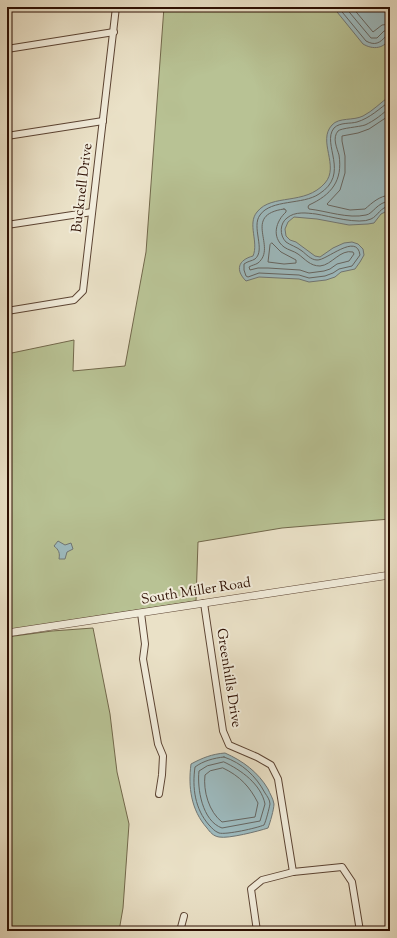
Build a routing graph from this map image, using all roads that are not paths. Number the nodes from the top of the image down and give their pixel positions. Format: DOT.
graph roads {
  1 [pos="116,7"];
  2 [pos="114,32"];
  3 [pos="7,49"];
  4 [pos="103,121"];
  5 [pos="7,136"];
  6 [pos="92,212"];
  7 [pos="7,225"];
  8 [pos="7,311"];
  9 [pos="390,575"];
  10 [pos="204,603"];
  11 [pos="141,613"];
  12 [pos="7,634"];
  13 [pos="159,794"];
  14 [pos="293,872"];
  15 [pos="184,916"];
  16 [pos="180,931"];
  17 [pos="257,931"];
  18 [pos="360,931"];
  1 -- 2 [label="street, Bucknell Drive"];
  2 -- 3 [label="street"];
  2 -- 4 [label="street, Bucknell Drive"];
  4 -- 5 [label="street"];
  4 -- 6 [label="street, Bucknell Drive"];
  6 -- 7 [label="street"];
  6 -- 8 [label="street, Bucknell Drive"];
  9 -- 10 [label="street, South Miller Road"];
  10 -- 11 [label="street, South Miller Road"];
  10 -- 14 [label="street, Greenhills Drive"];
  11 -- 12 [label="street, South Miller Road"];
  11 -- 13 [label="street"];
  14 -- 17 [label="street"];
  14 -- 18 [label="street"];
  15 -- 16 [label="street"];
}
